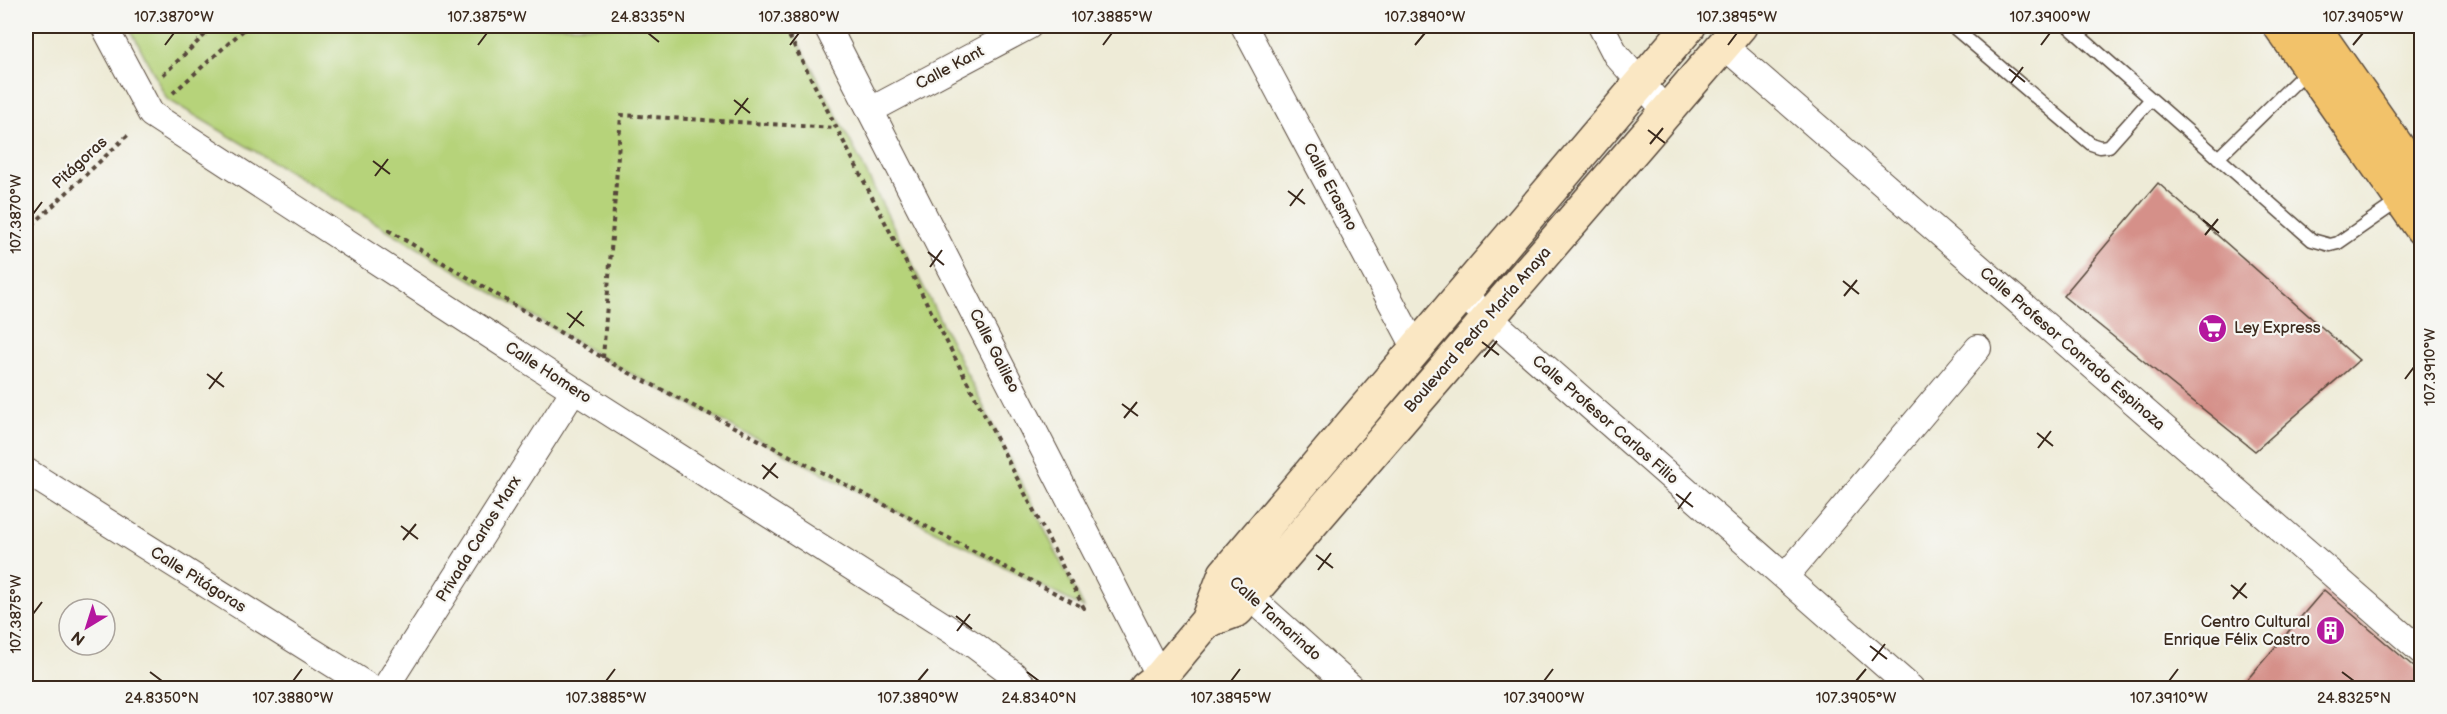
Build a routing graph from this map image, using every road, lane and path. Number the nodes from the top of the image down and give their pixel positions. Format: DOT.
graph roads {
  1 [pos="104,26"];
  2 [pos="214,26"];
  3 [pos="248,26"];
  4 [pos="783,26"];
  5 [pos="827,26"];
  6 [pos="1029,26"];
  7 [pos="1244,26"];
  8 [pos="1601,26"];
  9 [pos="1689,26"];
  10 [pos="1952,26"];
  11 [pos="2068,26"];
  12 [pos="2280,26"];
  13 [pos="2314,26"];
  14 [pos="1731,35"];
  15 [pos="2310,68"];
  16 [pos="1642,82"];
  17 [pos="2151,99"];
  18 [pos="159,106"];
  19 [pos="871,110"];
  20 [pos="1666,111"];
  21 [pos="836,128"];
  22 [pos="2218,158"];
  23 [pos="2411,191"];
  24 [pos="380,225"];
  25 [pos="2421,229"];
  26 [pos="26,231"];
  27 [pos="1462,294"];
  28 [pos="1488,318"];
  29 [pos="1978,348"];
  30 [pos="1416,349"];
  31 [pos="603,358"];
  32 [pos="574,390"];
  33 [pos="26,471"];
  34 [pos="1225,574"];
  35 [pos="1785,577"];
  36 [pos="1249,596"];
  37 [pos="1207,621"];
  38 [pos="2421,652"];
  39 [pos="1153,683"];
  40 [pos="371,688"];
  41 [pos="385,688"];
  42 [pos="1026,688"];
  43 [pos="1352,688"];
  44 [pos="1911,688"];
  1 -- 18 [label="street, Calle Homero"];
  2 -- 18 [label="path"];
  3 -- 18 [label="path, Pitágoras"];
  4 -- 21 [label="path"];
  5 -- 19 [label="street, Calle Galileo"];
  6 -- 19 [label="street, Calle Kant"];
  7 -- 30 [label="street, Calle Erasmo"];
  8 -- 16 [label="street"];
  9 -- 16 [label="street, Boulevard Pedro María Anaya"];
  10 -- 17 [label="lane"];
  11 -- 17 [label="lane"];
  12 -- 15 [label="main road"];
  13 -- 23 [label="main road"];
  14 -- 20 [label="street, Boulevard Pedro María Anaya"];
  14 -- 38 [label="street, Calle Profesor Conrado Espinoza"];
  15 -- 22 [label="lane"];
  15 -- 23 [label="main road"];
  16 -- 20 [label="street"];
  16 -- 27 [label="street, Boulevard Pedro María Anaya"];
  17 -- 22 [label="lane"];
  18 -- 26 [label="path, Pitágoras"];
  18 -- 32 [label="street, Calle Homero"];
  19 -- 39 [label="street, Calle Galileo"];
  20 -- 28 [label="street, Boulevard Pedro María Anaya"];
  21 -- 31 [label="path"];
  21 -- 31 [label="path"];
  22 -- 23 [label="lane"];
  23 -- 25 [label="main road"];
  24 -- 31 [label="path"];
  27 -- 28 [label="street, Calle Profesor Carlos Filio"];
  27 -- 30 [label="street, Boulevard Pedro María Anaya"];
  28 -- 35 [label="street, Calle Profesor Carlos Filio"];
  28 -- 36 [label="street, Boulevard Pedro María Anaya"];
  29 -- 35 [label="street"];
  30 -- 34 [label="street, Boulevard Pedro María Anaya"];
  32 -- 41 [label="street, Privada Carlos Marx"];
  32 -- 42 [label="street, Calle Homero"];
  33 -- 40 [label="street, Calle Pitágoras"];
  34 -- 36 [label="street, Calle Tamarindo"];
  34 -- 37 [label="street, Boulevard Pedro María Anaya"];
  35 -- 44 [label="street, Calle Profesor Carlos Filio"];
  36 -- 37 [label="street, Boulevard Pedro María Anaya"];
  36 -- 43 [label="street, Calle Tamarindo"];
  37 -- 39 [label="street, Boulevard Pedro María Anaya"];
}
